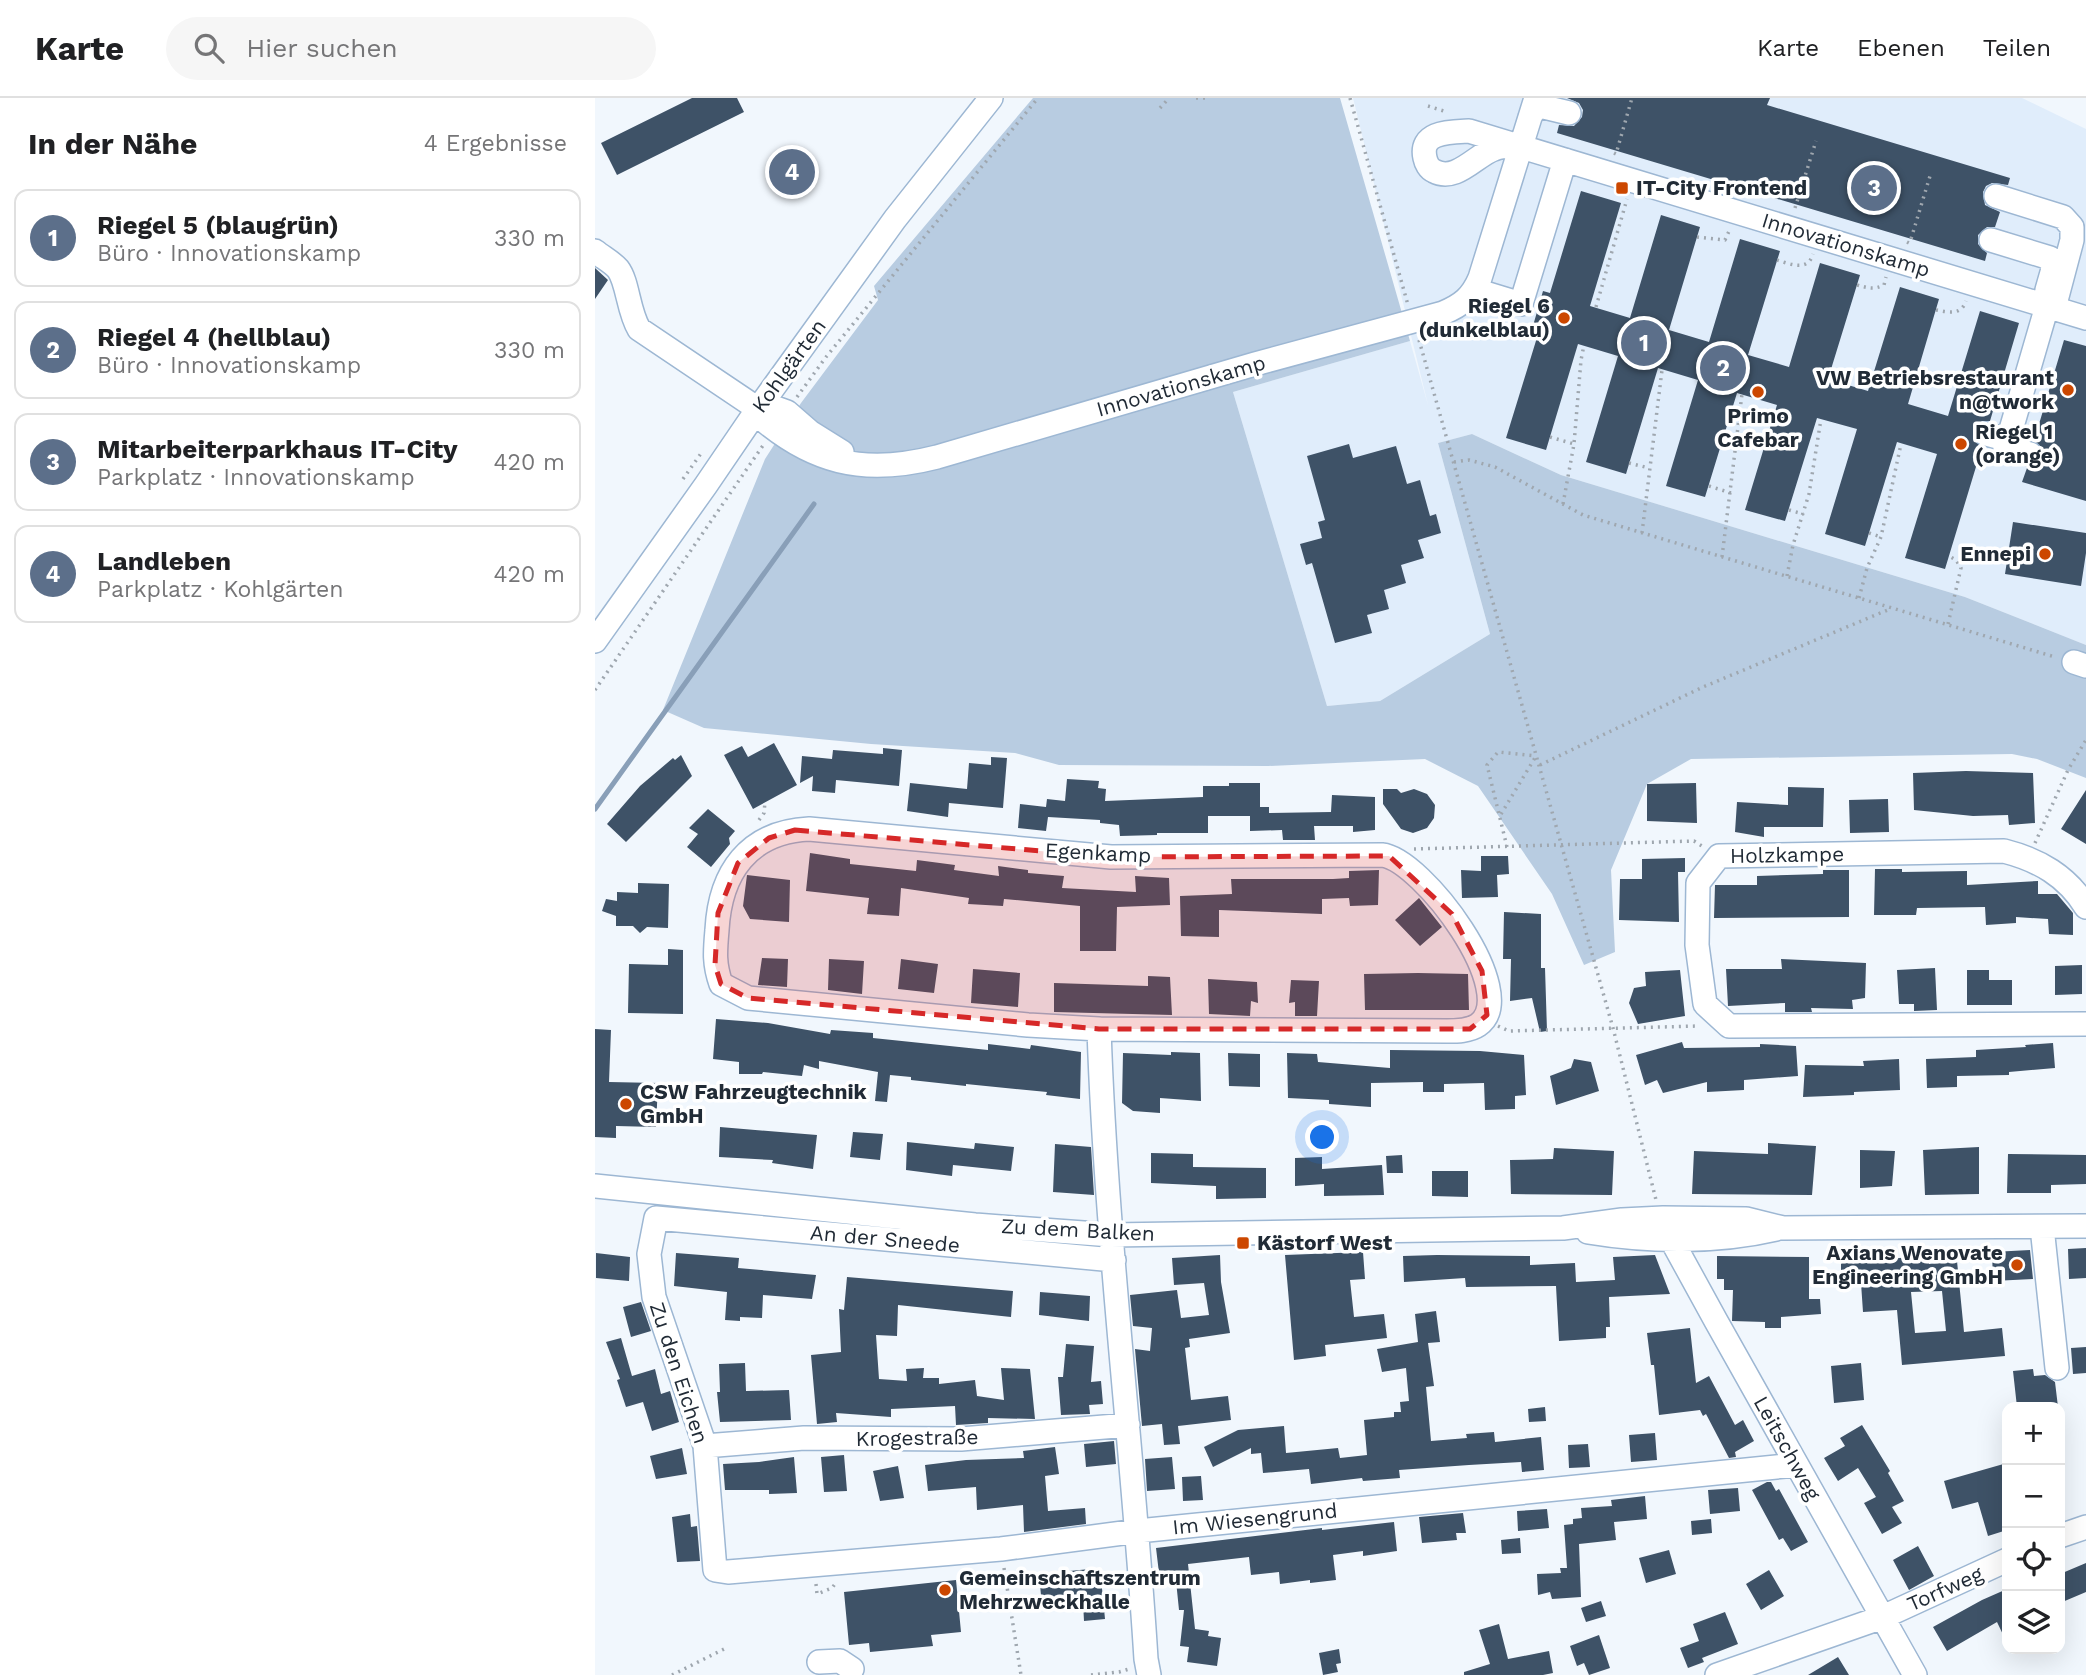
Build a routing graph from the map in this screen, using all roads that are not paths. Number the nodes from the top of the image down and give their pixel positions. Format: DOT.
graph roads {
  1 [pos="991,98"];
  2 [pos="1533,108"];
  3 [pos="1569,113"];
  4 [pos="1521,147"];
  5 [pos="1565,160"];
  6 [pos="1996,196"];
  7 [pos="1991,240"];
  8 [pos="595,251"];
  9 [pos="1475,290"];
  10 [pos="2048,306"];
  11 [pos="2086,318"];
  12 [pos="758,409"];
  13 [pos="2031,454"];
  14 [pos="595,641"];
  15 [pos="2086,907"];
  16 [pos="2086,1024"];
  17 [pos="1099,1029"];
  18 [pos="595,1186"];
  19 [pos="656,1218"];
  20 [pos="2086,1226"];
  21 [pos="2042,1227"];
  22 [pos="1667,1228"];
  23 [pos="1111,1235"];
  24 [pos="1114,1260"];
  25 [pos="2057,1368"];
  26 [pos="1128,1425"];
  27 [pos="705,1446"];
  28 [pos="1796,1465"];
  29 [pos="2086,1527"];
  30 [pos="1138,1531"];
  31 [pos="2065,1534"];
  32 [pos="2002,1562"];
  33 [pos="715,1570"];
  34 [pos="1883,1617"];
  35 [pos="819,1662"];
  36 [pos="1148,1667"];
  37 [pos="852,1669"];
  38 [pos="1717,1675"];
  39 [pos="1915,1675"];
  1 -- 12 [label="street, Kohlgärten"];
  2 -- 3 [label="street"];
  2 -- 4 [label="street"];
  4 -- 4 [label="street, Innovationskamp"];
  4 -- 5 [label="street, Innovationskamp"];
  4 -- 9 [label="street"];
  5 -- 9 [label="street"];
  5 -- 10 [label="street, Innovationskamp"];
  6 -- 10 [label="street"];
  7 -- 10 [label="street"];
  8 -- 12 [label="street, Innovationskamp"];
  9 -- 12 [label="street, Innovationskamp"];
  10 -- 11 [label="street, Innovationskamp"];
  10 -- 13 [label="street"];
  12 -- 14 [label="street, Kohlgärten"];
  15 -- 16 [label="street, Holzkampe"];
  17 -- 17 [label="street, Egenkamp"];
  17 -- 23 [label="street"];
  18 -- 23 [label="street, Zu dem Balken"];
  19 -- 24 [label="street, An der Sneede"];
  19 -- 27 [label="street, Zu den Eichen"];
  20 -- 21 [label="street, Zu dem Balken"];
  21 -- 22 [label="street, Zu dem Balken"];
  21 -- 25 [label="street"];
  22 -- 23 [label="street, Zu dem Balken"];
  22 -- 28 [label="street, Leitschweg"];
  23 -- 24 [label="street"];
  24 -- 26 [label="street"];
  26 -- 27 [label="street, Krogestraße"];
  26 -- 30 [label="street"];
  27 -- 33 [label="street, Zu den Eichen"];
  28 -- 30 [label="street, Im Wiesengrund"];
  28 -- 34 [label="street, Leitschweg"];
  29 -- 31 [label="street"];
  30 -- 33 [label="street, Im Wiesengrund"];
  30 -- 36 [label="street"];
  32 -- 34 [label="street, Torfweg"];
  34 -- 38 [label="street, Torfweg"];
  34 -- 39 [label="street, Leitschweg"];
  35 -- 37 [label="street"];
}
